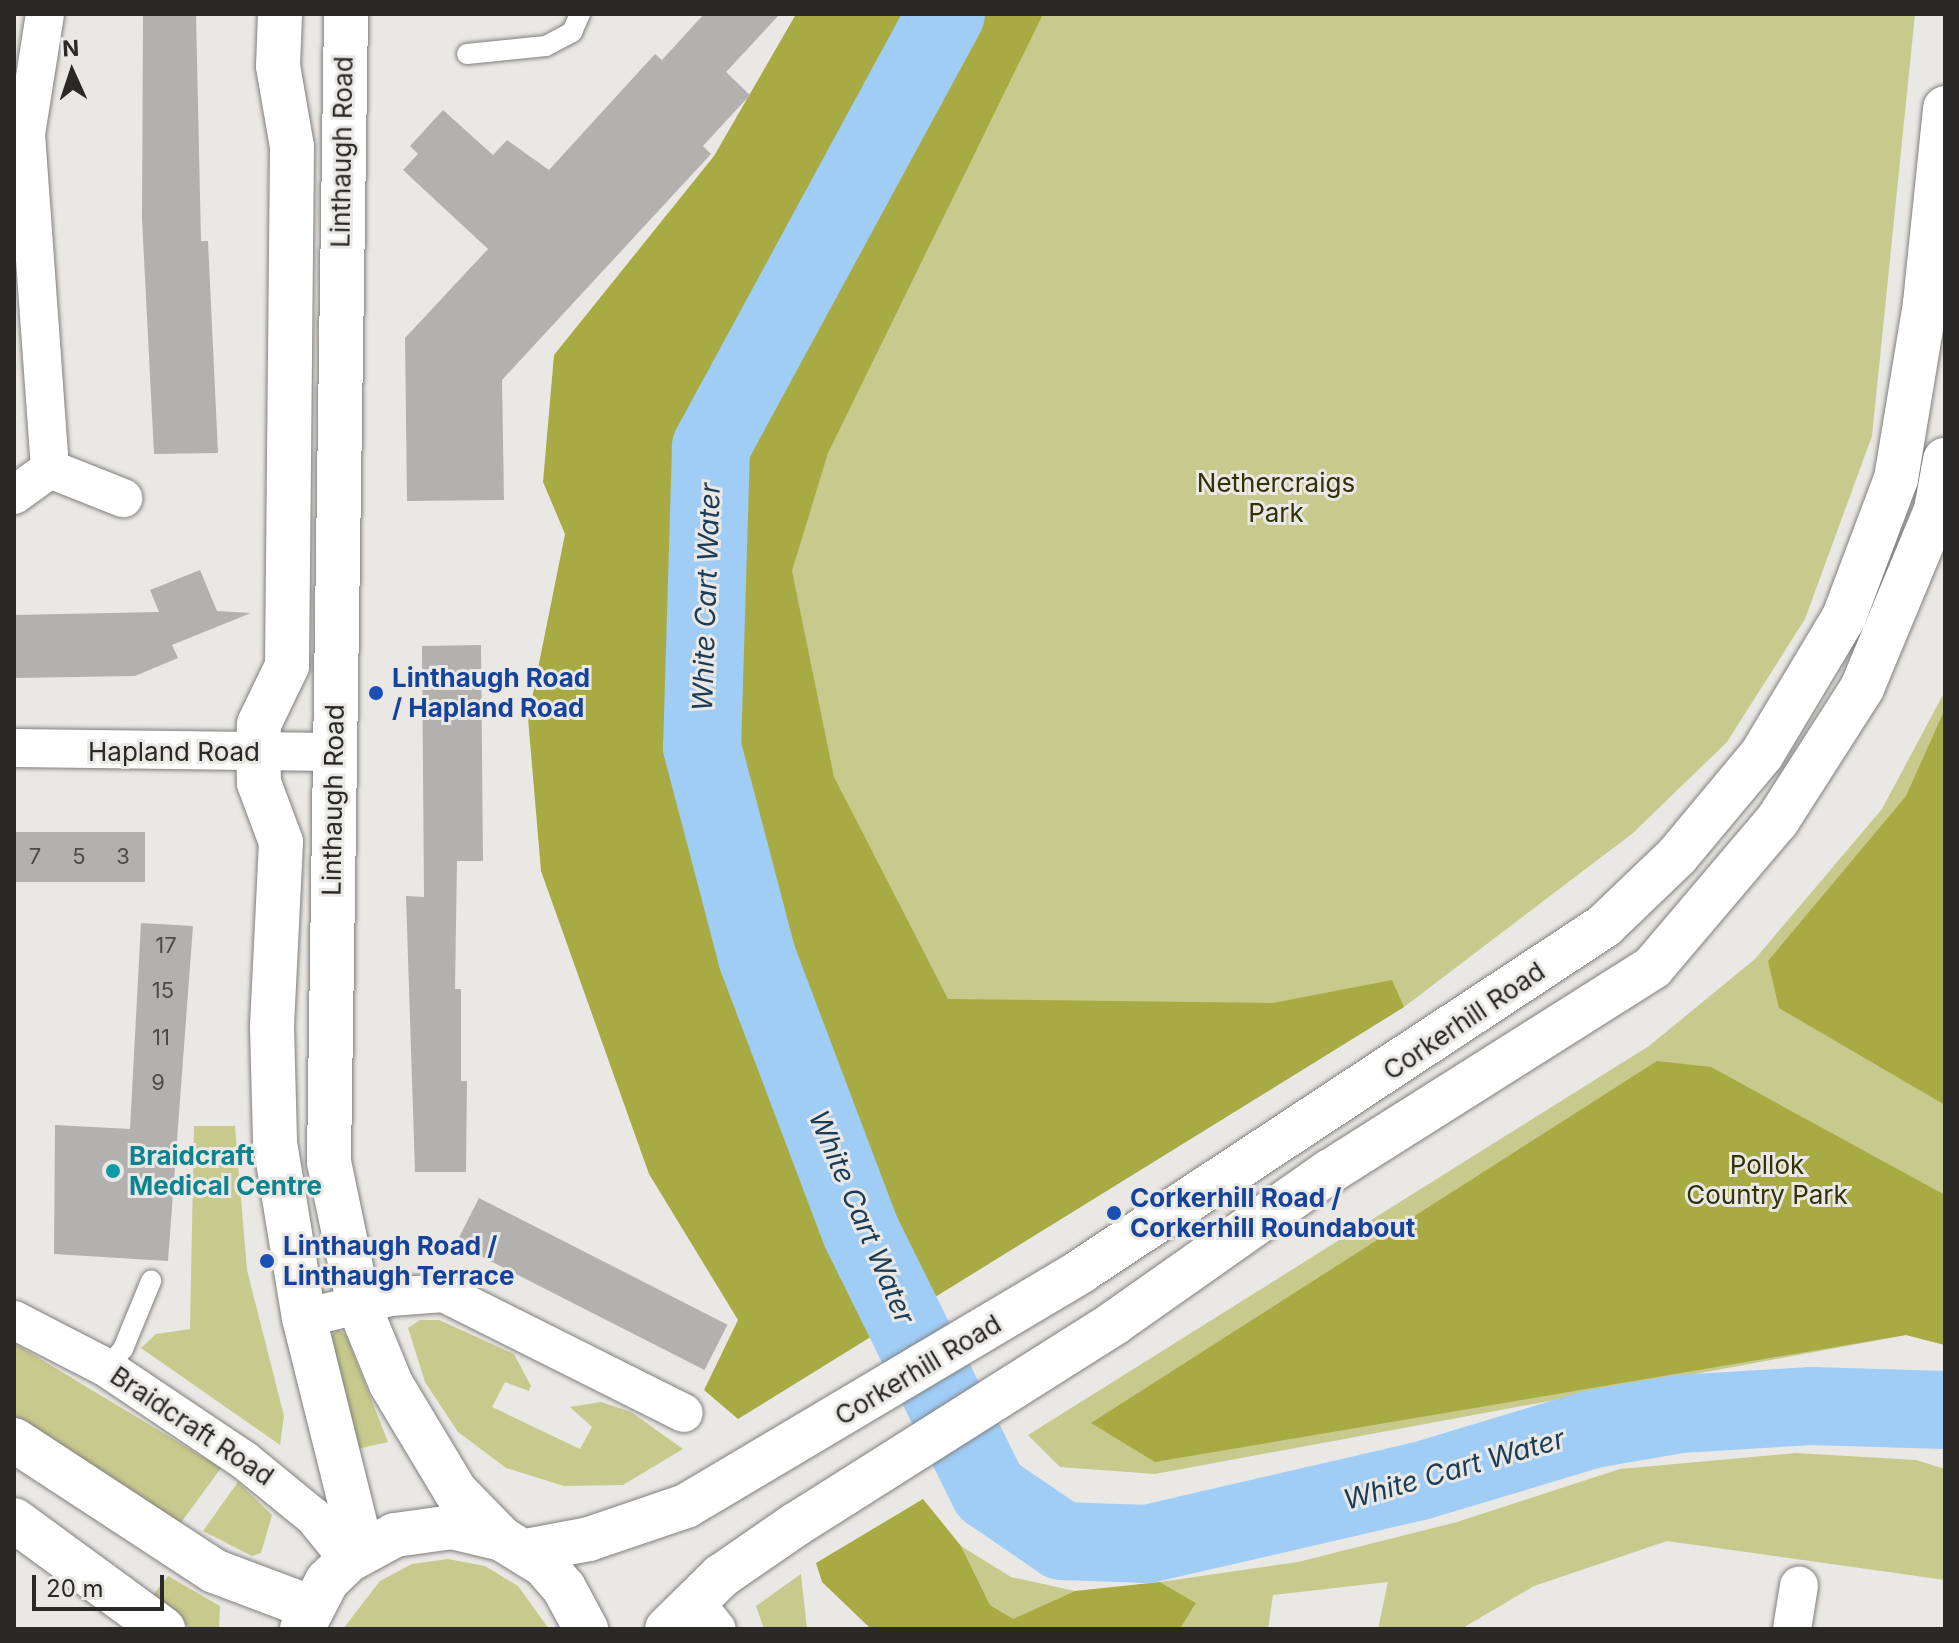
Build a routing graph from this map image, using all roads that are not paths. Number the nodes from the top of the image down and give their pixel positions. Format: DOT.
graph roads {
  1 [pos="45,14"];
  2 [pos="280,14"];
  3 [pos="346,14"];
  4 [pos="580,14"];
  5 [pos="467,54"];
  6 [pos="1945,108"];
  7 [pos="20,134"];
  8 [pos="1945,460"];
  9 [pos="50,469"];
  10 [pos="14,495"];
  11 [pos="123,498"];
  12 [pos="14,748"];
  13 [pos="258,752"];
  14 [pos="333,752"];
  15 [pos="151,1281"];
  16 [pos="359,1306"];
  17 [pos="304,1318"];
  18 [pos="14,1320"];
  19 [pos="107,1368"];
  20 [pos="908,1375"];
  21 [pos="684,1413"];
  22 [pos="941,1432"];
  23 [pos="14,1440"];
  24 [pos="14,1520"];
  25 [pos="514,1545"];
  26 [pos="355,1556"];
  27 [pos="1799,1586"];
  28 [pos="306,1618"];
  29 [pos="692,1620"];
  30 [pos="163,1629"];
  31 [pos="586,1629"];
  32 [pos="1792,1629"];
  1 -- 7 [label="street"];
  2 -- 13 [label="street, Linthaugh Road"];
  3 -- 14 [label="street, Linthaugh Road"];
  4 -- 5 [label="lane"];
  6 -- 20 [label="street, Corkerhill Road"];
  7 -- 9 [label="street"];
  8 -- 22 [label="street, Corkerhill Road"];
  9 -- 10 [label="street"];
  9 -- 11 [label="street"];
  12 -- 13 [label="street, Hapland Road"];
  13 -- 14 [label="street, Hapland Road"];
  13 -- 17 [label="street, Linthaugh Road"];
  14 -- 16 [label="street, Linthaugh Road"];
  15 -- 19 [label="lane"];
  16 -- 17 [label="street"];
  16 -- 21 [label="street"];
  16 -- 25 [label="street, Linthaugh Road"];
  17 -- 26 [label="street, Linthaugh Road"];
  18 -- 19 [label="street, Braidcraft Road"];
  19 -- 26 [label="street, Braidcraft Road"];
  20 -- 22 [label="street"];
  20 -- 25 [label="street, Corkerhill Road"];
  22 -- 29 [label="street, Corkerhill Road"];
  23 -- 28 [label="street"];
  24 -- 30 [label="street"];
  25 -- 26 [label="street"];
  25 -- 31 [label="street, Linthaugh Road"];
  26 -- 28 [label="street"];
  27 -- 32 [label="street"];
}
